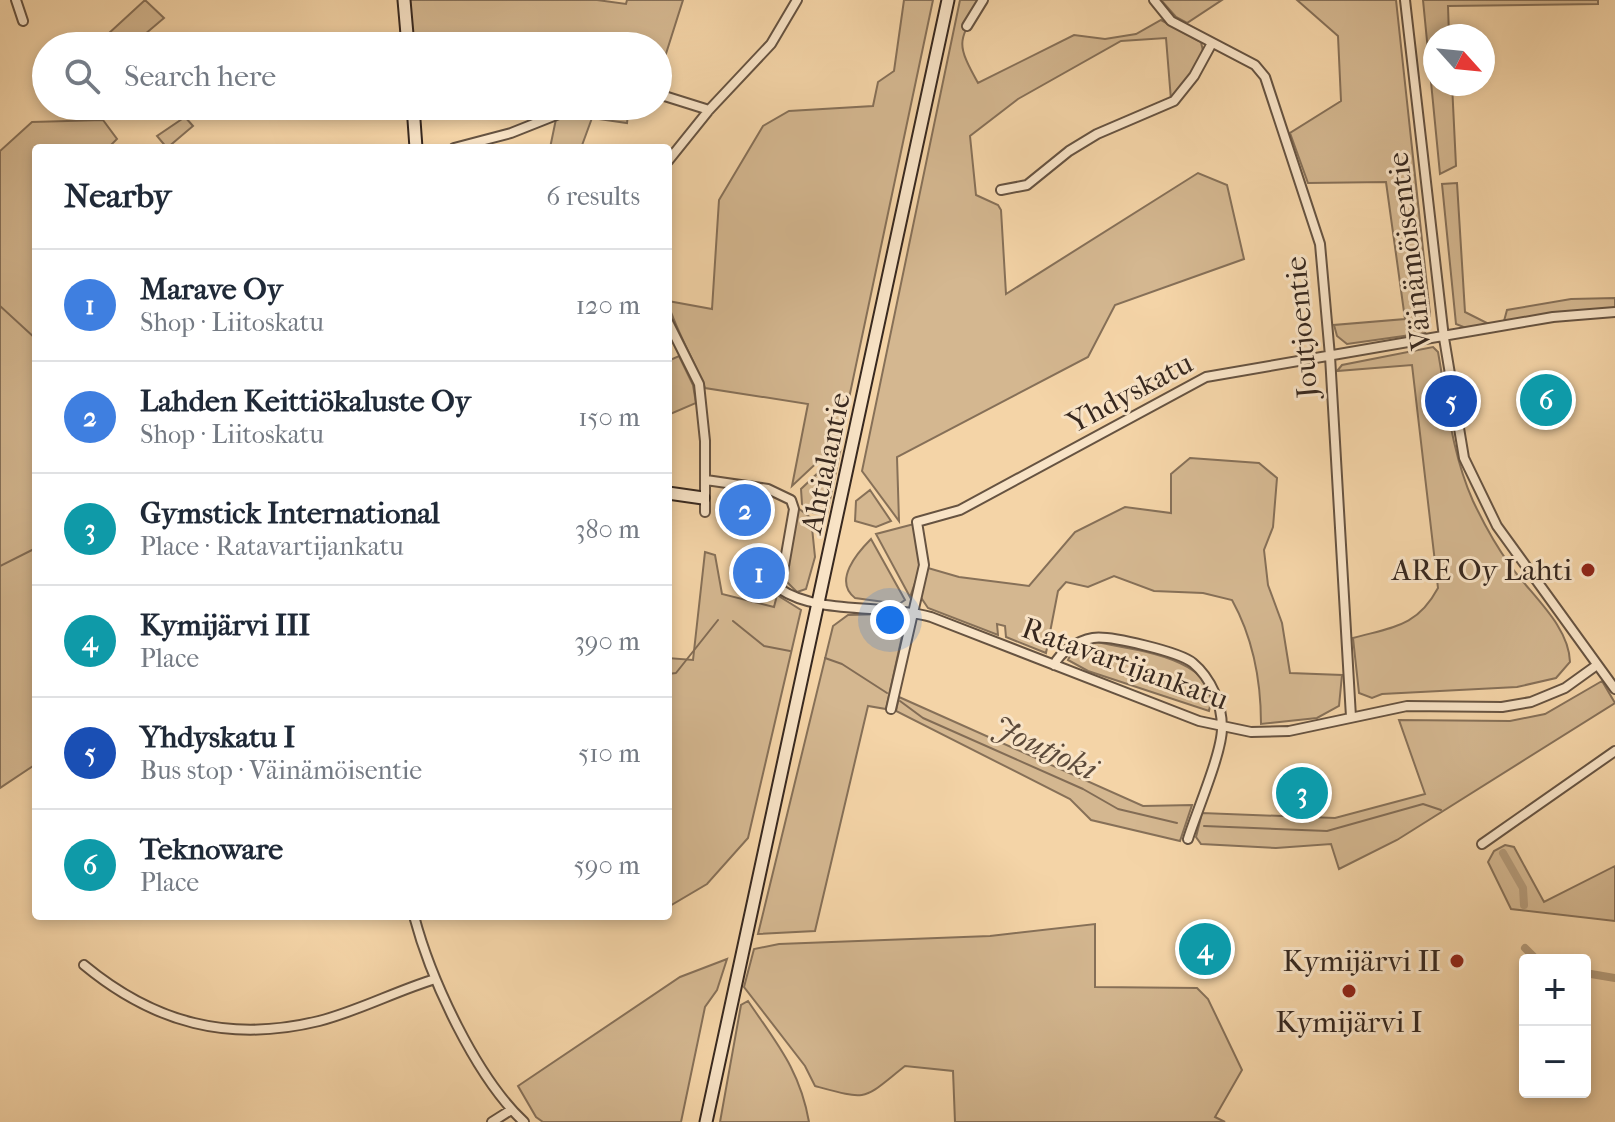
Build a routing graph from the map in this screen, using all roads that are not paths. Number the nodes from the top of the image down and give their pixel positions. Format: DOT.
graph roads {
  1 [pos="16,0"];
  2 [pos="404,0"];
  3 [pos="797,0"];
  4 [pos="948,0"];
  5 [pos="983,0"];
  6 [pos="1154,0"];
  7 [pos="1405,0"];
  8 [pos="23,21"];
  9 [pos="967,26"];
  10 [pos="407,32"];
  11 [pos="1212,43"];
  12 [pos="672,98"];
  13 [pos="709,110"];
  14 [pos="414,120"];
  15 [pos="544,120"];
  16 [pos="416,144"];
  17 [pos="469,144"];
  18 [pos="672,156"];
  19 [pos="1001,190"];
  20 [pos="1615,312"];
  21 [pos="672,330"];
  22 [pos="1444,338"];
  23 [pos="1330,356"];
  24 [pos="706,480"];
  25 [pos="672,494"];
  26 [pos="703,498"];
  27 [pos="705,512"];
  28 [pos="820,602"];
  29 [pos="911,611"];
  30 [pos="1054,665"];
  31 [pos="1597,665"];
  32 [pos="1615,689"];
  33 [pos="891,709"];
  34 [pos="1351,717"];
  35 [pos="1222,728"];
  36 [pos="1615,751"];
  37 [pos="1188,839"];
  38 [pos="1482,844"];
  39 [pos="415,920"];
  40 [pos="84,965"];
  41 [pos="435,979"];
  42 [pos="511,1110"];
  43 [pos="492,1122"];
  44 [pos="524,1122"];
  45 [pos="706,1122"];
  1 -- 8 [label="street"];
  2 -- 10 [label="main road"];
  3 -- 13 [label="street"];
  4 -- 28 [label="main road, Ahtialantie"];
  5 -- 9 [label="street"];
  6 -- 11 [label="street, Joutjoentie"];
  7 -- 22 [label="street, Väinämöisentie"];
  11 -- 19 [label="street"];
  11 -- 23 [label="street, Joutjoentie"];
  12 -- 13 [label="street"];
  13 -- 18 [label="street"];
  14 -- 16 [label="main road"];
  15 -- 17 [label="street"];
  20 -- 22 [label="street, Yhdyskatu"];
  21 -- 24 [label="street"];
  22 -- 23 [label="street, Yhdyskatu"];
  22 -- 31 [label="street, Väinämöisentie"];
  23 -- 29 [label="street, Yhdyskatu"];
  23 -- 34 [label="street, Joutjoentie"];
  24 -- 26 [label="street"];
  24 -- 28 [label="street, Ratavartijankatu"];
  25 -- 26 [label="main road"];
  26 -- 27 [label="street"];
  28 -- 29 [label="street, Ratavartijankatu"];
  28 -- 45 [label="main road, Ahtialantie"];
  29 -- 30 [label="street, Ratavartijankatu"];
  29 -- 33 [label="street"];
  30 -- 35 [label="street, Ratavartijankatu"];
  30 -- 35 [label="street"];
  31 -- 32 [label="street, Väinämöisentie"];
  31 -- 34 [label="street, Ratavartijankatu"];
  34 -- 35 [label="street, Ratavartijankatu"];
  35 -- 37 [label="street"];
  36 -- 38 [label="street"];
  39 -- 41 [label="street"];
  40 -- 41 [label="street"];
  41 -- 42 [label="street"];
  42 -- 43 [label="street"];
  42 -- 44 [label="street"];
}
